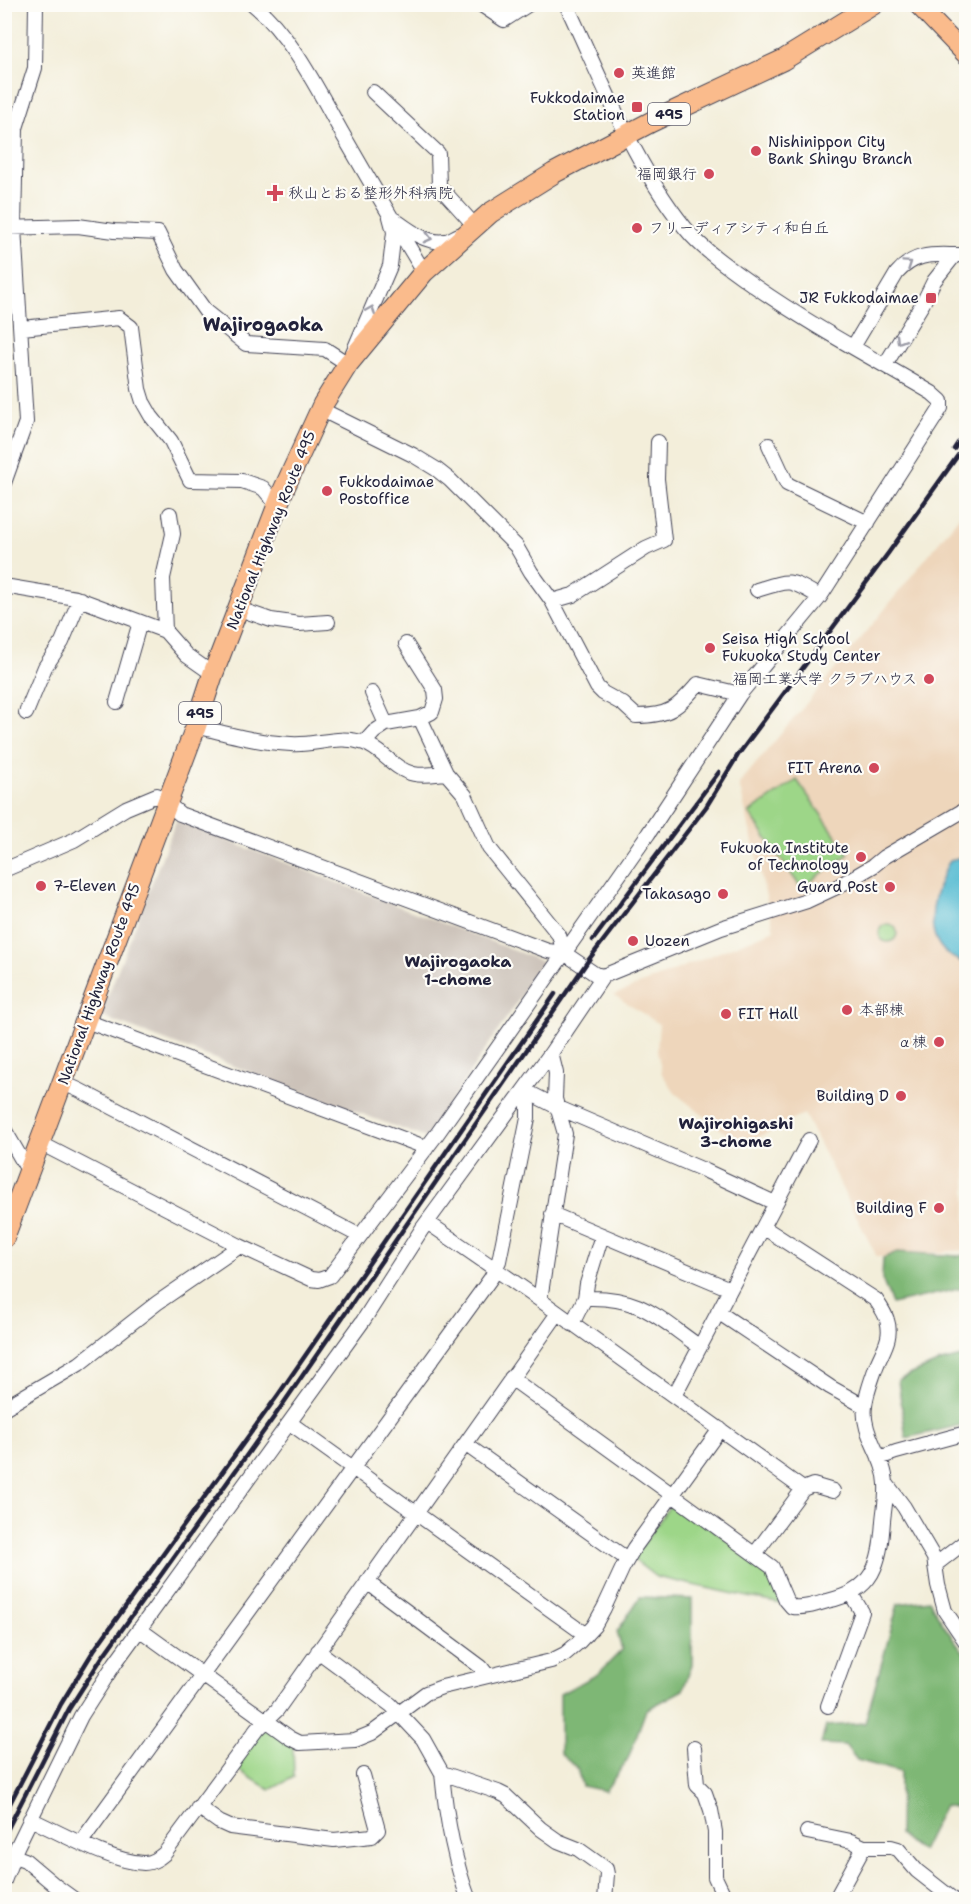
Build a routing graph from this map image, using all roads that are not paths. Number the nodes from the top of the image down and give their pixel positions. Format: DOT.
graph roads {
  1 [pos="36,4"];
  2 [pos="253,4"];
  3 [pos="480,4"];
  4 [pos="529,4"];
  5 [pos="566,4"];
  6 [pos="874,4"];
  7 [pos="917,4"];
  8 [pos="966,55"];
  9 [pos="373,92"];
  10 [pos="628,135"];
  11 [pos="390,217"];
  12 [pos="9,228"];
  13 [pos="472,229"];
  14 [pos="960,255"];
  15 [pos="424,272"];
  16 [pos="22,328"];
  17 [pos="853,347"];
  18 [pos="348,364"];
  19 [pos="885,365"];
  20 [pos="320,409"];
  21 [pos="658,442"];
  22 [pos="769,444"];
  23 [pos="4,483"];
  24 [pos="278,506"];
  25 [pos="170,514"];
  26 [pos="868,524"];
  27 [pos="4,586"];
  28 [pos="757,590"];
  29 [pos="819,597"];
  30 [pos="80,599"];
  31 [pos="552,601"];
  32 [pos="238,609"];
  33 [pos="140,622"];
  34 [pos="328,622"];
  35 [pos="165,631"];
  36 [pos="406,644"];
  37 [pos="213,674"];
  38 [pos="372,693"];
  39 [pos="740,694"];
  40 [pos="117,702"];
  41 [pos="26,713"];
  42 [pos="420,718"];
  43 [pos="386,724"];
  44 [pos="196,726"];
  45 [pos="364,743"];
  46 [pos="446,773"];
  47 [pos="168,802"];
  48 [pos="966,809"];
  49 [pos="4,870"];
  50 [pos="564,953"];
  51 [pos="603,976"];
  52 [pos="86,1021"];
  53 [pos="551,1053"];
  54 [pos="63,1083"];
  55 [pos="524,1090"];
  56 [pos="559,1108"];
  57 [pos="4,1129"];
  58 [pos="809,1140"];
  59 [pos="40,1143"];
  60 [pos="426,1149"];
  61 [pos="29,1172"];
  62 [pos="775,1203"];
  63 [pos="552,1214"];
  64 [pos="427,1222"];
  65 [pos="763,1227"];
  66 [pos="602,1234"];
  67 [pos="360,1236"];
  68 [pos="4,1238"];
  69 [pos="240,1246"];
  70 [pos="495,1269"];
  71 [pos="730,1289"];
  72 [pos="585,1298"];
  73 [pos="540,1300"];
  74 [pos="718,1312"];
  75 [pos="558,1313"];
  76 [pos="572,1324"];
  77 [pos="700,1347"];
  78 [pos="512,1378"];
  79 [pos="674,1396"];
  80 [pos="864,1406"];
  81 [pos="4,1408"];
  82 [pos="290,1423"];
  83 [pos="720,1430"];
  84 [pos="966,1433"];
  85 [pos="465,1444"];
  86 [pos="879,1458"];
  87 [pos="353,1468"];
  88 [pos="886,1483"];
  89 [pos="803,1489"];
  90 [pos="833,1491"];
  91 [pos="673,1495"];
  92 [pos="416,1513"];
  93 [pos="966,1541"];
  94 [pos="754,1554"];
  95 [pos="627,1559"];
  96 [pos="935,1566"];
  97 [pos="367,1582"];
  98 [pos="850,1594"];
  99 [pos="139,1629"];
  100 [pos="586,1635"];
  101 [pos="966,1642"];
  102 [pos="318,1651"];
  103 [pos="202,1674"];
  104 [pos="488,1676"];
  105 [pos="828,1706"];
  106 [pos="399,1713"];
  107 [pos="266,1721"];
  108 [pos="694,1749"];
  109 [pos="442,1773"];
  110 [pos="363,1774"];
  111 [pos="198,1806"];
  112 [pos="30,1819"];
  113 [pos="807,1832"];
  114 [pos="81,1842"];
  115 [pos="864,1847"];
  116 [pos="14,1856"];
  117 [pos="4,1881"];
  118 [pos="966,1893"];
  119 [pos="75,1899"];
  120 [pos="469,1899"];
  121 [pos="605,1899"];
  122 [pos="726,1899"];
  123 [pos="835,1899"];
  124 [pos="954,1899"];
  125 [pos="964,1899"];
  1 -- 12 [label="street"];
  2 -- 11 [label="street"];
  3 -- 4 [label="street"];
  5 -- 10 [label="street"];
  6 -- 10 [label="highway, National Highway Route 495 / 495"];
  7 -- 8 [label="main road"];
  9 -- 13 [label="street"];
  10 -- 13 [label="highway, National Highway Route 495 / 495"];
  10 -- 17 [label="street"];
  11 -- 13 [label="street, one-way"];
  11 -- 15 [label="street"];
  18 -- 11 [label="street, one-way"];
  12 -- 16 [label="street"];
  12 -- 18 [label="street"];
  13 -- 15 [label="highway, National Highway Route 495 / 495"];
  17 -- 14 [label="street, one-way"];
  14 -- 19 [label="street, one-way"];
  15 -- 18 [label="highway, National Highway Route 495 / 495"];
  16 -- 23 [label="street"];
  16 -- 24 [label="street"];
  17 -- 19 [label="street"];
  18 -- 20 [label="highway, National Highway Route 495 / 495"];
  19 -- 26 [label="street"];
  20 -- 24 [label="highway, National Highway Route 495 / 495"];
  20 -- 31 [label="street"];
  21 -- 31 [label="street"];
  22 -- 26 [label="street"];
  24 -- 32 [label="highway, National Highway Route 495 / 495"];
  25 -- 35 [label="street"];
  26 -- 29 [label="street"];
  27 -- 30 [label="street"];
  28 -- 29 [label="street"];
  29 -- 39 [label="street"];
  30 -- 33 [label="street"];
  30 -- 41 [label="street"];
  31 -- 39 [label="street"];
  32 -- 34 [label="street"];
  32 -- 37 [label="highway, National Highway Route 495 / 495"];
  33 -- 35 [label="street"];
  33 -- 40 [label="street"];
  35 -- 37 [label="street"];
  36 -- 42 [label="street"];
  37 -- 44 [label="highway, National Highway Route 495 / 495"];
  38 -- 43 [label="street"];
  39 -- 50 [label="street"];
  42 -- 43 [label="street"];
  42 -- 46 [label="street"];
  43 -- 45 [label="street"];
  44 -- 45 [label="street"];
  44 -- 47 [label="highway, National Highway Route 495 / 495"];
  45 -- 46 [label="street"];
  46 -- 50 [label="street"];
  47 -- 49 [label="street"];
  47 -- 50 [label="street"];
  47 -- 52 [label="highway, National Highway Route 495 / 495"];
  48 -- 51 [label="street"];
  50 -- 51 [label="street"];
  50 -- 60 [label="street"];
  51 -- 53 [label="street"];
  52 -- 54 [label="highway, National Highway Route 495 / 495"];
  52 -- 60 [label="street"];
  53 -- 55 [label="street"];
  53 -- 56 [label="street"];
  54 -- 59 [label="highway, National Highway Route 495 / 495"];
  54 -- 67 [label="street"];
  55 -- 56 [label="street"];
  55 -- 64 [label="street"];
  55 -- 70 [label="street"];
  56 -- 62 [label="street"];
  56 -- 63 [label="street"];
  57 -- 61 [label="street"];
  58 -- 62 [label="street"];
  59 -- 61 [label="highway, National Highway Route 495 / 495"];
  59 -- 69 [label="street"];
  60 -- 67 [label="street"];
  61 -- 68 [label="highway, National Highway Route 495 / 495"];
  62 -- 65 [label="street"];
  63 -- 66 [label="street"];
  63 -- 73 [label="street"];
  64 -- 70 [label="street"];
  64 -- 82 [label="street"];
  65 -- 71 [label="street"];
  65 -- 80 [label="street"];
  66 -- 71 [label="street"];
  66 -- 72 [label="street"];
  67 -- 69 [label="street"];
  69 -- 81 [label="street"];
  70 -- 73 [label="street"];
  70 -- 87 [label="street"];
  71 -- 74 [label="street"];
  72 -- 76 [label="street"];
  72 -- 77 [label="street"];
  73 -- 75 [label="street"];
  74 -- 77 [label="street"];
  74 -- 80 [label="street"];
  75 -- 76 [label="street"];
  75 -- 78 [label="street"];
  76 -- 79 [label="street"];
  77 -- 79 [label="street"];
  78 -- 85 [label="street"];
  78 -- 91 [label="street"];
  79 -- 83 [label="street"];
  80 -- 86 [label="street"];
  82 -- 87 [label="street"];
  82 -- 99 [label="street"];
  83 -- 89 [label="street"];
  83 -- 91 [label="street"];
  84 -- 86 [label="street"];
  85 -- 92 [label="street"];
  85 -- 95 [label="street"];
  86 -- 88 [label="street"];
  87 -- 92 [label="street"];
  87 -- 103 [label="street"];
  88 -- 96 [label="street"];
  88 -- 98 [label="street"];
  89 -- 90 [label="street"];
  89 -- 94 [label="street"];
  91 -- 94 [label="street"];
  91 -- 95 [label="street"];
  92 -- 97 [label="street"];
  92 -- 100 [label="street"];
  93 -- 96 [label="street"];
  94 -- 98 [label="street"];
  95 -- 100 [label="street"];
  96 -- 101 [label="street"];
  97 -- 102 [label="street"];
  97 -- 104 [label="street"];
  98 -- 105 [label="street"];
  99 -- 103 [label="street"];
  99 -- 112 [label="street"];
  100 -- 104 [label="street"];
  102 -- 106 [label="street"];
  102 -- 107 [label="street"];
  103 -- 107 [label="street"];
  103 -- 114 [label="street"];
  104 -- 106 [label="street"];
  106 -- 107 [label="street"];
  106 -- 109 [label="street"];
  107 -- 111 [label="street"];
  108 -- 122 [label="street"];
  109 -- 120 [label="street"];
  109 -- 121 [label="street"];
  110 -- 111 [label="street"];
  111 -- 114 [label="street"];
  112 -- 114 [label="street"];
  112 -- 116 [label="street"];
  113 -- 115 [label="street"];
  115 -- 123 [label="street"];
  115 -- 124 [label="street"];
  116 -- 117 [label="street"];
  116 -- 119 [label="street"];
  118 -- 125 [label="street"];
}
